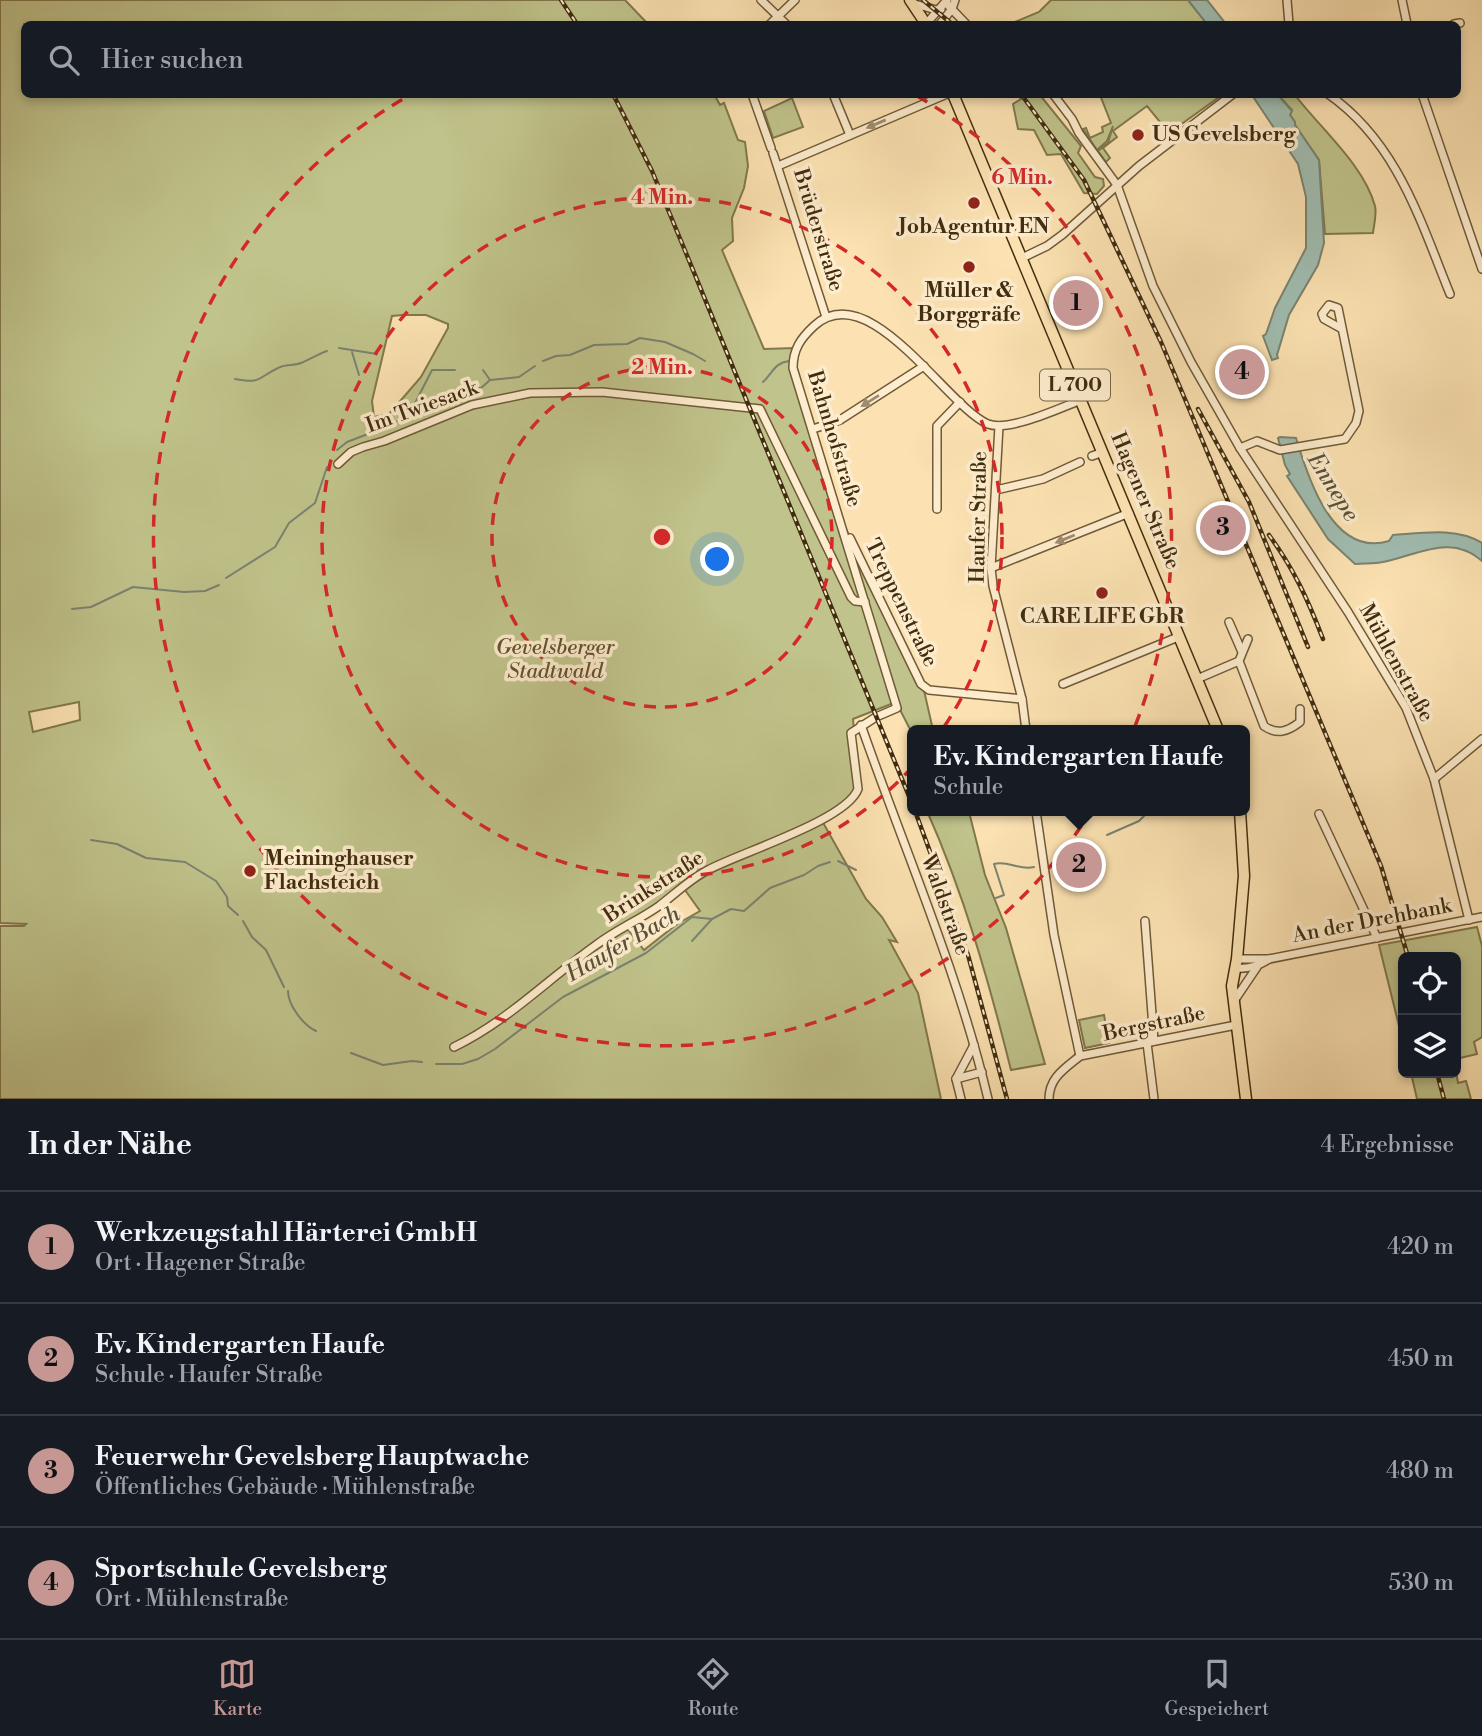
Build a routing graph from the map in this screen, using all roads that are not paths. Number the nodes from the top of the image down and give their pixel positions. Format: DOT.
graph roads {
  1 [pos="761,0"];
  2 [pos="795,0"];
  3 [pos="955,0"];
  4 [pos="1287,0"];
  5 [pos="1402,0"];
  6 [pos="912,2"];
  7 [pos="947,5"];
  8 [pos="779,15"];
  9 [pos="773,21"];
  10 [pos="784,21"];
  11 [pos="924,21"];
  12 [pos="929,21"];
  13 [pos="942,21"];
  14 [pos="963,21"];
  15 [pos="1289,21"];
  16 [pos="1406,21"];
  17 [pos="753,98"];
  18 [pos="835,98"];
  19 [pos="938,98"];
  20 [pos="955,98"];
  21 [pos="1056,98"];
  22 [pos="1228,98"];
  23 [pos="1333,98"];
  24 [pos="1423,98"];
  25 [pos="850,135"];
  26 [pos="778,166"];
  27 [pos="1117,184"];
  28 [pos="1022,258"];
  29 [pos="1482,269"];
  30 [pos="1450,294"];
  31 [pos="826,317"];
  32 [pos="1342,329"];
  33 [pos="925,366"];
  34 [pos="1081,400"];
  35 [pos="960,402"];
  36 [pos="999,426"];
  37 [pos="813,429"];
  38 [pos="1240,447"];
  39 [pos="1080,462"];
  40 [pos="338,464"];
  41 [pos="996,490"];
  42 [pos="937,509"];
  43 [pos="1129,513"];
  44 [pos="841,519"];
  45 [pos="991,568"];
  46 [pos="865,602"];
  47 [pos="1229,622"];
  48 [pos="1178,637"];
  49 [pos="1248,639"];
  50 [pos="1241,657"];
  51 [pos="1197,679"];
  52 [pos="1063,684"];
  53 [pos="1022,699"];
  54 [pos="1300,709"];
  55 [pos="861,725"];
  56 [pos="1025,725"];
  57 [pos="1216,725"];
  58 [pos="1482,739"];
  59 [pos="1434,779"];
  60 [pos="1320,814"];
  61 [pos="1038,816"];
  62 [pos="1240,816"];
  63 [pos="1482,917"];
  64 [pos="1469,920"];
  65 [pos="1145,921"];
  66 [pos="1377,938"];
  67 [pos="1269,959"];
  68 [pos="1237,963"];
  69 [pos="1257,966"];
  70 [pos="1234,1000"];
  71 [pos="1236,1025"];
  72 [pos="1151,1042"];
  73 [pos="975,1045"];
  74 [pos="454,1047"];
  75 [pos="1080,1056"];
  76 [pos="982,1072"];
  77 [pos="956,1079"];
  78 [pos="961,1099"];
  79 [pos="988,1099"];
  80 [pos="1049,1099"];
  81 [pos="1154,1099"];
  82 [pos="1246,1099"];
  1 -- 8 [label="street"];
  2 -- 8 [label="street"];
  3 -- 7 [label="street"];
  4 -- 15 [label="street"];
  5 -- 16 [label="street"];
  6 -- 7 [label="street"];
  6 -- 11 [label="main road"];
  7 -- 12 [label="street"];
  7 -- 13 [label="street"];
  7 -- 14 [label="street"];
  8 -- 9 [label="street"];
  8 -- 10 [label="street"];
  17 -- 26 [label="street"];
  18 -- 25 [label="street"];
  19 -- 25 [label="street, Brüderstraße, one-way"];
  20 -- 28 [label="main road, Hagener Straße / L 700"];
  21 -- 27 [label="street, Mühlenstraße"];
  22 -- 27 [label="street"];
  23 -- 30 [label="street"];
  24 -- 29 [label="street"];
  25 -- 26 [label="street, Brüderstraße"];
  26 -- 31 [label="street, Brüderstraße"];
  27 -- 28 [label="street"];
  27 -- 38 [label="street, Mühlenstraße"];
  28 -- 34 [label="main road, Hagener Straße / L 700"];
  31 -- 33 [label="street"];
  31 -- 37 [label="street, Bahnhofstraße"];
  32 -- 38 [label="street"];
  33 -- 35 [label="street"];
  33 -- 37 [label="street, one-way"];
  34 -- 36 [label="street"];
  34 -- 43 [label="main road, Hagener Straße / L 700"];
  35 -- 36 [label="street"];
  35 -- 42 [label="street"];
  36 -- 41 [label="street, Haufer Straße"];
  37 -- 44 [label="street, Bahnhofstraße"];
  38 -- 59 [label="street, Mühlenstraße"];
  39 -- 41 [label="street"];
  40 -- 46 [label="street, Im Twiesack"];
  41 -- 45 [label="street, Haufer Straße"];
  43 -- 45 [label="street, one-way"];
  43 -- 48 [label="main road, Hagener Straße / L 700"];
  44 -- 46 [label="street, Bahnhofstraße"];
  44 -- 53 [label="street, Treppenstraße"];
  45 -- 53 [label="street, Haufer Straße"];
  46 -- 55 [label="street, Bahnhofstraße"];
  47 -- 50 [label="street"];
  48 -- 51 [label="main road, Hagener Straße / L 700"];
  48 -- 52 [label="street"];
  49 -- 50 [label="street"];
  50 -- 51 [label="street"];
  50 -- 54 [label="street"];
  51 -- 57 [label="main road, Hagener Straße / L 700"];
  53 -- 56 [label="street, Haufer Straße"];
  55 -- 73 [label="street, Waldstraße"];
  55 -- 74 [label="street, Brinkstraße"];
  58 -- 59 [label="street"];
  59 -- 64 [label="street, Mühlenstraße"];
  60 -- 66 [label="street"];
  61 -- 75 [label="street"];
  62 -- 68 [label="main road"];
  63 -- 64 [label="street, An der Drehbank"];
  64 -- 66 [label="street, An der Drehbank"];
  65 -- 72 [label="street"];
  66 -- 67 [label="street, An der Drehbank"];
  67 -- 68 [label="street, An der Drehbank"];
  67 -- 69 [label="street, An der Drehbank"];
  68 -- 69 [label="street, An der Drehbank"];
  68 -- 70 [label="main road"];
  69 -- 70 [label="street, An der Drehbank"];
  70 -- 71 [label="main road"];
  71 -- 72 [label="street, Bergstraße"];
  71 -- 82 [label="main road"];
  72 -- 75 [label="street, Bergstraße"];
  72 -- 81 [label="street"];
  73 -- 76 [label="street, Waldstraße"];
  73 -- 77 [label="street"];
  75 -- 80 [label="street"];
  76 -- 77 [label="street"];
  76 -- 79 [label="street, Waldstraße"];
  77 -- 78 [label="street"];
}
